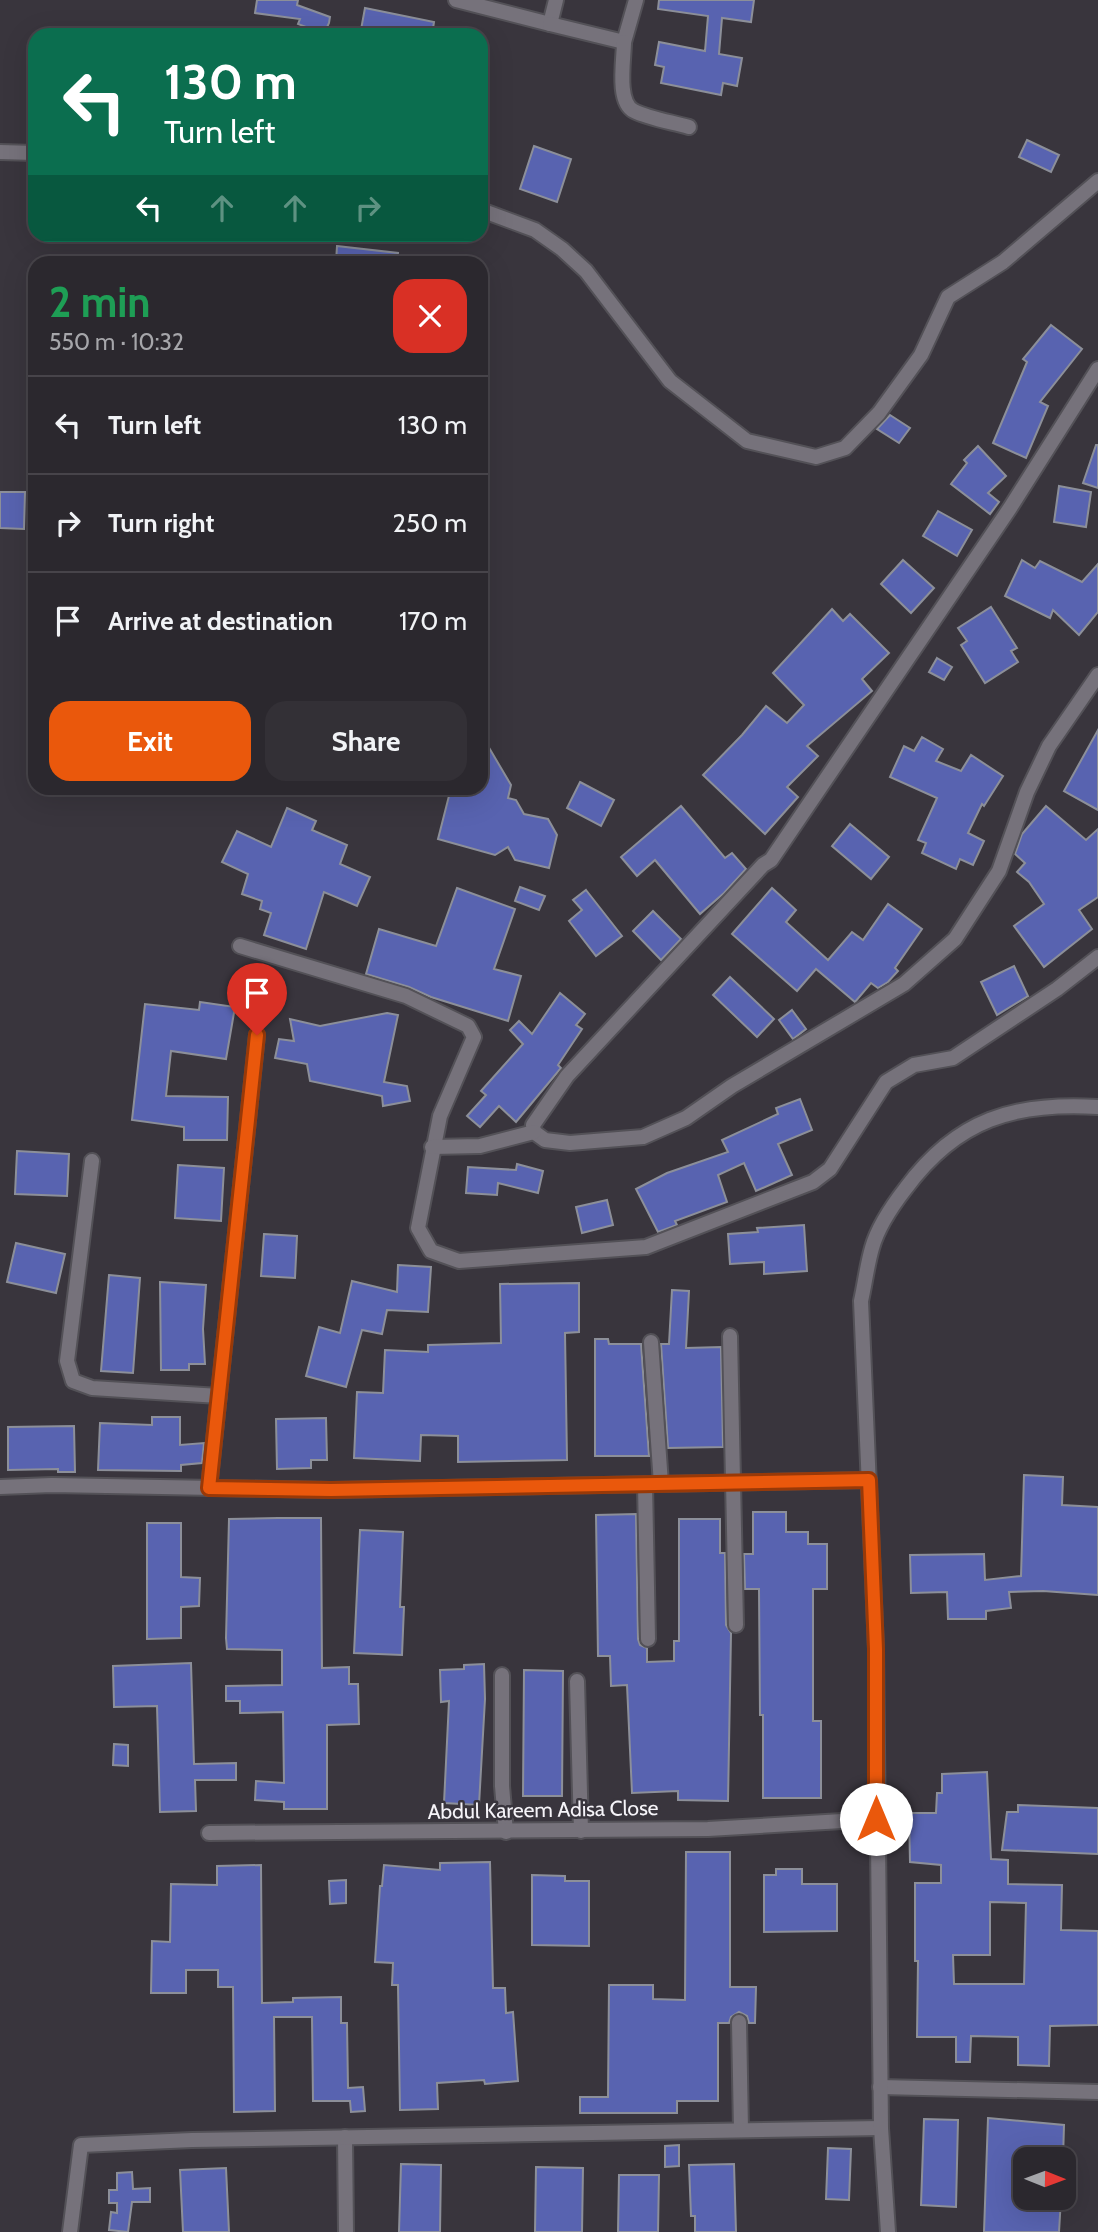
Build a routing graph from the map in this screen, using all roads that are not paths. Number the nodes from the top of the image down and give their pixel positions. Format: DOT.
graph roads {
  1 [pos="456,0"];
  2 [pos="556,0"];
  3 [pos="636,0"];
  4 [pos="550,24"];
  5 [pos="624,42"];
  6 [pos="689,127"];
  7 [pos="0,152"];
  8 [pos="28,153"];
  9 [pos="1098,181"];
  10 [pos="488,213"];
  11 [pos="1098,369"];
  12 [pos="1098,675"];
  13 [pos="240,946"];
  14 [pos="1098,957"];
  15 [pos="257,1035"];
  16 [pos="1098,1107"];
  17 [pos="534,1132"];
  18 [pos="432,1147"];
  19 [pos="92,1161"];
  20 [pos="730,1336"];
  21 [pos="651,1342"];
  22 [pos="219,1396"];
  23 [pos="869,1480"];
  24 [pos="732,1483"];
  25 [pos="645,1484"];
  26 [pos="661,1484"];
  27 [pos="0,1487"];
  28 [pos="209,1488"];
  29 [pos="736,1625"];
  30 [pos="648,1639"];
  31 [pos="502,1675"];
  32 [pos="577,1681"];
  33 [pos="876,1819"];
  34 [pos="581,1831"];
  35 [pos="506,1832"];
  36 [pos="209,1833"];
  37 [pos="739,2022"];
  38 [pos="880,2087"];
  39 [pos="1098,2092"];
  40 [pos="881,2128"];
  41 [pos="741,2130"];
  42 [pos="345,2137"];
  43 [pos="70,2232"];
  44 [pos="346,2232"];
  45 [pos="888,2232"];
  1 -- 4 [label="street"];
  2 -- 4 [label="street"];
  3 -- 5 [label="street"];
  4 -- 5 [label="street"];
  5 -- 6 [label="street"];
  7 -- 8 [label="street"];
  9 -- 10 [label="street"];
  11 -- 17 [label="street"];
  12 -- 17 [label="street"];
  13 -- 18 [label="street"];
  14 -- 18 [label="street"];
  15 -- 22 [label="street"];
  16 -- 23 [label="street"];
  17 -- 18 [label="street"];
  19 -- 22 [label="street"];
  20 -- 24 [label="street"];
  21 -- 26 [label="street"];
  22 -- 28 [label="street"];
  23 -- 24 [label="street"];
  23 -- 33 [label="street"];
  24 -- 26 [label="street"];
  24 -- 29 [label="street"];
  25 -- 26 [label="street"];
  25 -- 28 [label="street"];
  25 -- 30 [label="street"];
  27 -- 28 [label="street"];
  31 -- 35 [label="street"];
  32 -- 34 [label="street"];
  33 -- 34 [label="street, Abdul Kareem Adisa Close"];
  33 -- 38 [label="street"];
  34 -- 35 [label="street, Abdul Kareem Adisa Close"];
  35 -- 36 [label="street, Abdul Kareem Adisa Close"];
  37 -- 41 [label="street"];
  38 -- 39 [label="street"];
  38 -- 40 [label="street"];
  40 -- 41 [label="street"];
  40 -- 45 [label="street"];
  41 -- 42 [label="street"];
  42 -- 43 [label="street"];
  42 -- 44 [label="street"];
}
